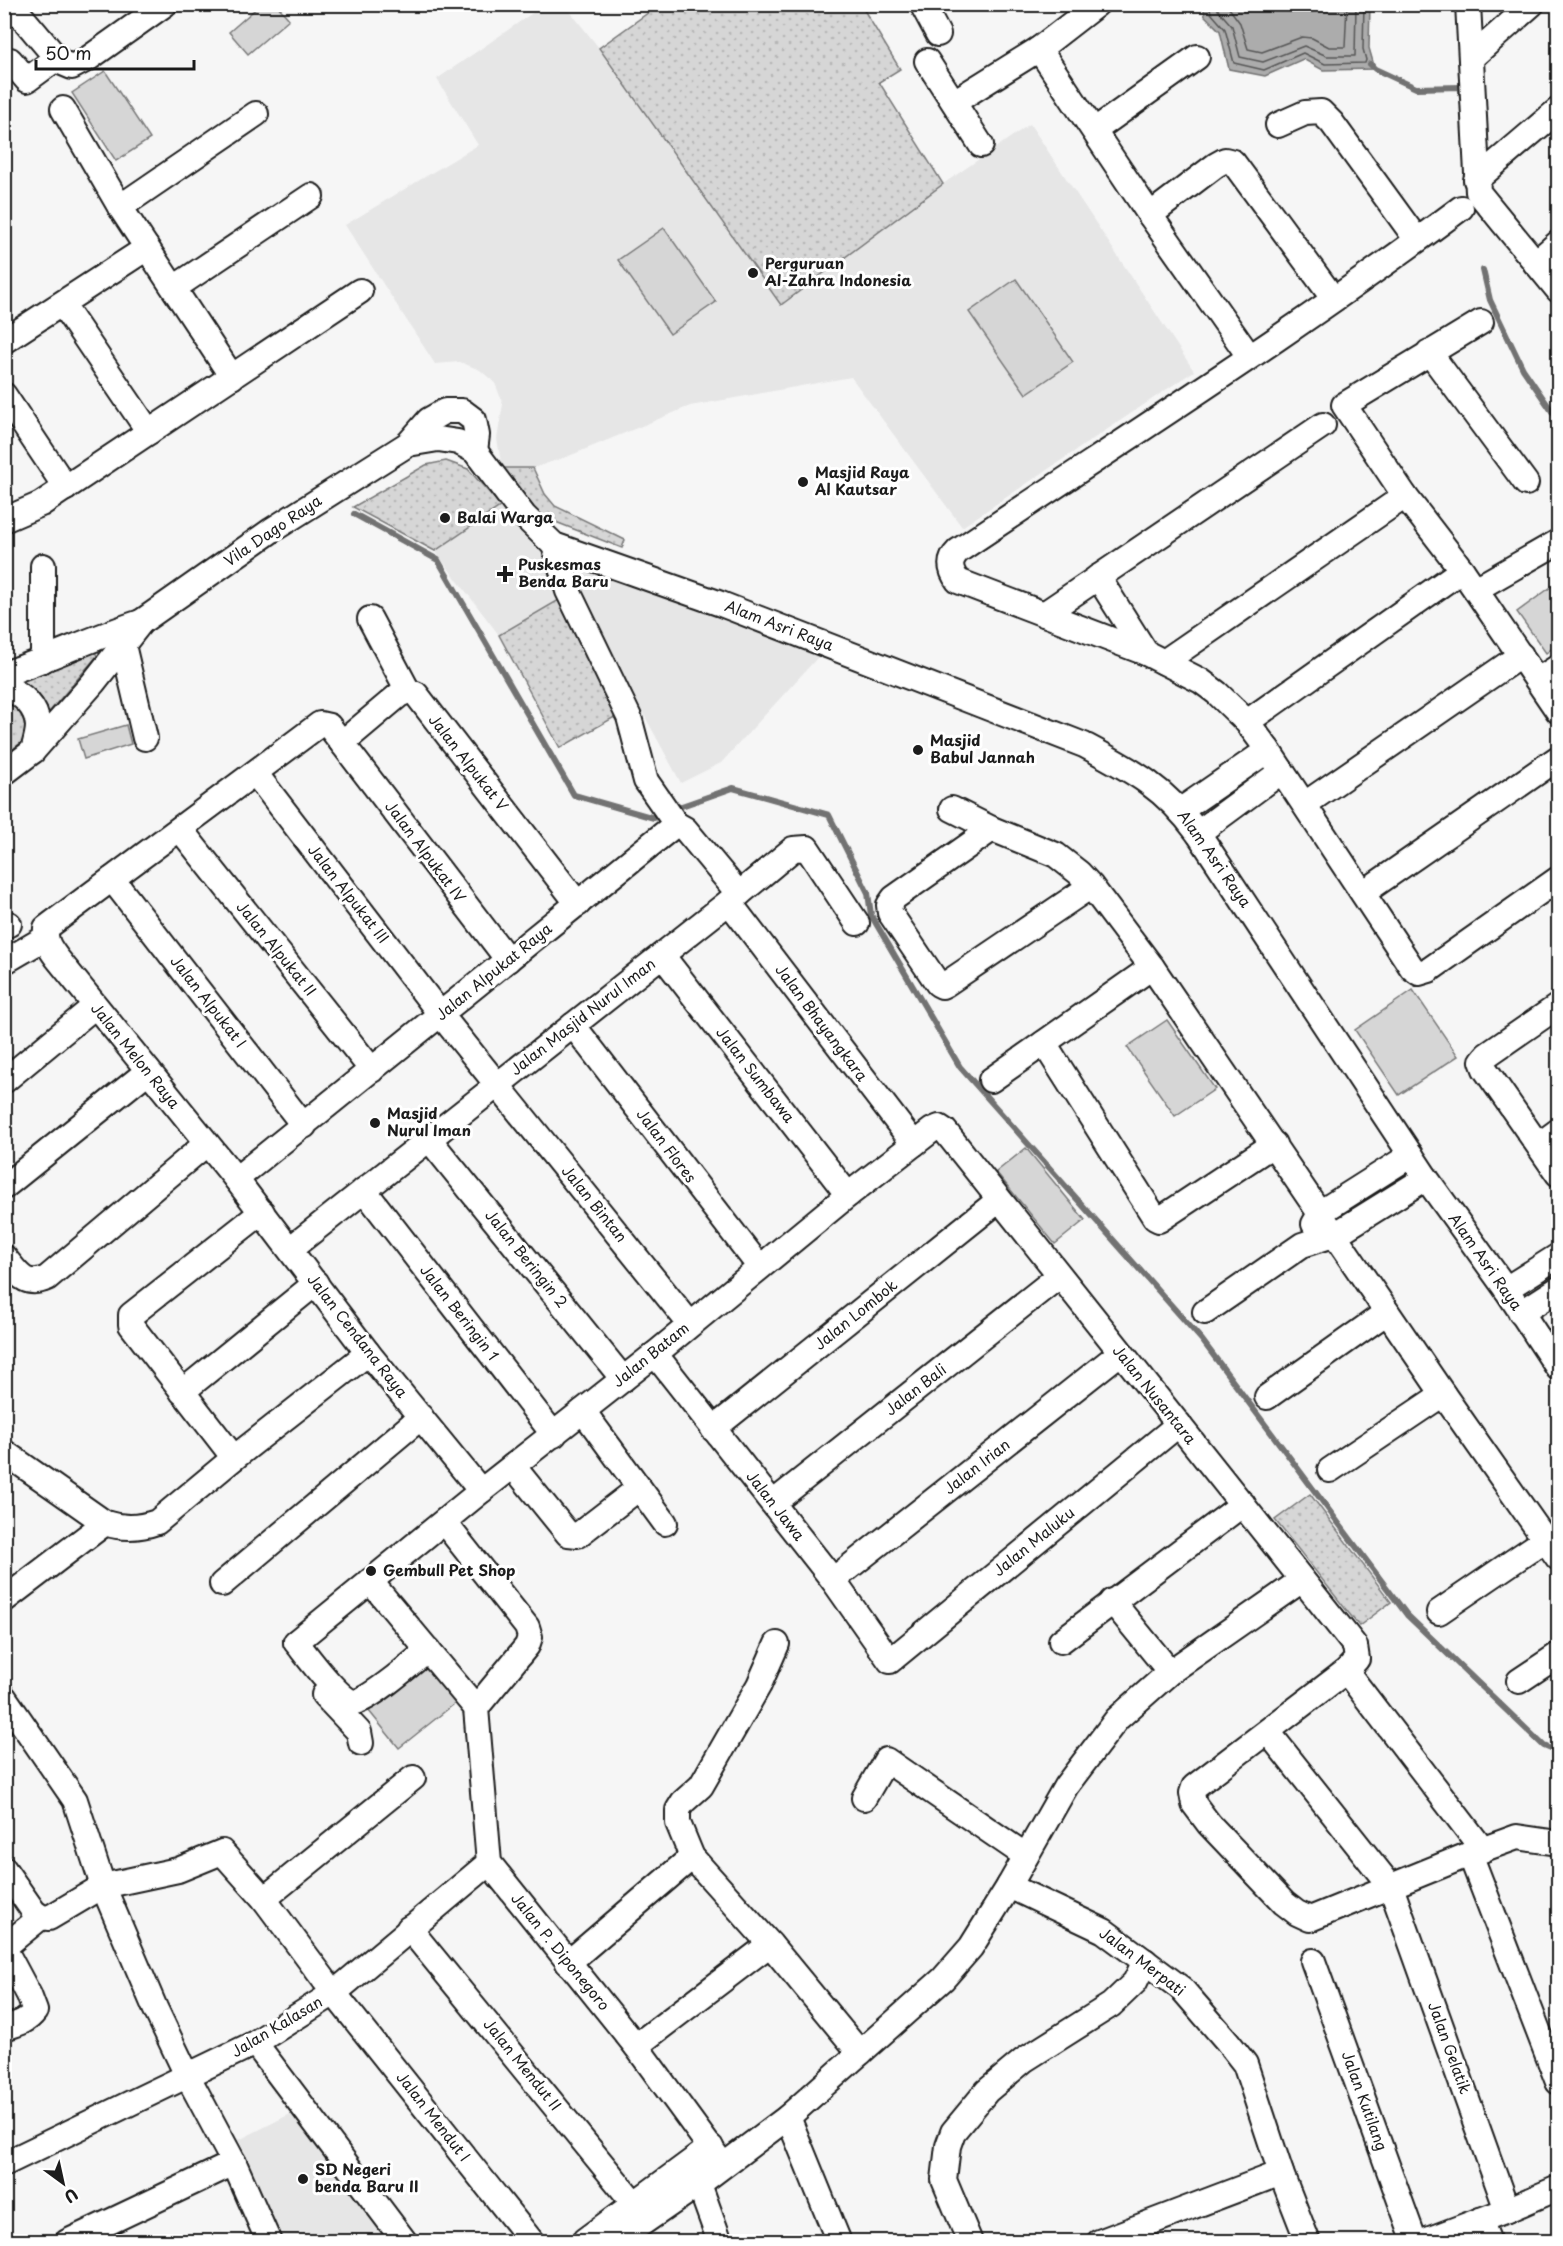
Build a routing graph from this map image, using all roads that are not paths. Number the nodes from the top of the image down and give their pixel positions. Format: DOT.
graph roads {
  1 [pos="11,4"];
  2 [pos="165,4"];
  3 [pos="922,4"];
  4 [pos="1097,4"];
  5 [pos="1468,4"];
  6 [pos="1532,4"];
  7 [pos="938,34"];
  8 [pos="1039,49"];
  9 [pos="1197,57"];
  10 [pos="57,58"];
  11 [pos="1471,58"];
  12 [pos="927,61"];
  13 [pos="4,64"];
  14 [pos="954,102"];
  15 [pos="63,109"];
  16 [pos="1558,110"];
  17 [pos="256,114"];
  18 [pos="1278,125"];
  19 [pos="1095,130"];
  20 [pos="981,145"];
  21 [pos="1471,193"];
  22 [pos="311,196"];
  23 [pos="120,207"];
  24 [pos="1149,215"];
  25 [pos="1417,240"];
  26 [pos="1558,243"];
  27 [pos="147,248"];
  28 [pos="1535,263"];
  29 [pos="174,288"];
  30 [pos="1558,290"];
  31 [pos="360,291"];
  32 [pos="1333,298"];
  33 [pos="62,304"];
  34 [pos="1481,322"];
  35 [pos="4,341"];
  36 [pos="1429,352"];
  37 [pos="1249,356"];
  38 [pos="232,377"];
  39 [pos="4,395"];
  40 [pos="1323,425"];
  41 [pos="149,432"];
  42 [pos="475,451"];
  43 [pos="1526,483"];
  44 [pos="66,488"];
  45 [pos="1405,496"];
  46 [pos="4,520"];
  47 [pos="1558,542"];
  48 [pos="554,544"];
  49 [pos="43,566"];
  50 [pos="1098,577"];
  51 [pos="1469,580"];
  52 [pos="1044,614"];
  53 [pos="370,619"];
  54 [pos="141,622"];
  55 [pos="123,645"];
  56 [pos="1521,655"];
  57 [pos="1155,657"];
  58 [pos="44,660"];
  59 [pos="1558,667"];
  60 [pos="4,674"];
  61 [pos="1538,680"];
  62 [pos="4,687"];
  63 [pos="408,691"];
  64 [pos="1558,711"];
  65 [pos="1247,722"];
  66 [pos="145,738"];
  67 [pos="342,743"];
  68 [pos="33,750"];
  69 [pos="1268,750"];
  70 [pos="1558,758"];
  71 [pos="1282,771"];
  72 [pos="255,772"];
  73 [pos="4,774"];
  74 [pos="1305,804"];
  75 [pos="952,809"];
  76 [pos="1181,810"];
  77 [pos="676,824"];
  78 [pos="180,829"];
  79 [pos="992,829"];
  80 [pos="1198,833"];
  81 [pos="112,879"];
  82 [pos="1558,879"];
  83 [pos="1091,886"];
  84 [pos="1363,893"];
  85 [pos="734,898"];
  86 [pos="578,904"];
  87 [pos="857,923"];
  88 [pos="46,933"];
  89 [pos="662,955"];
  90 [pos="508,960"];
  91 [pos="4,962"];
  92 [pos="1152,967"];
  93 [pos="95,1006"];
  94 [pos="1558,1006"];
  95 [pos="441,1015"];
  96 [pos="573,1025"];
  97 [pos="1044,1043"];
  98 [pos="372,1070"];
  99 [pos="148,1071"];
  100 [pos="991,1080"];
  101 [pos="4,1081"];
  102 [pos="498,1084"];
  103 [pos="304,1126"];
  104 [pos="1558,1131"];
  105 [pos="923,1137"];
  106 [pos="429,1139"];
  107 [pos="206,1144"];
  108 [pos="1274,1144"];
  109 [pos="1539,1145"];
  110 [pos="1411,1155"];
  111 [pos="1558,1174"];
  112 [pos="1426,1178"];
  113 [pos="236,1179"];
  114 [pos="4,1187"];
  115 [pos="364,1190"];
  116 [pos="848,1195"];
  117 [pos="999,1200"];
  118 [pos="262,1212"];
  119 [pos="1321,1212"];
  120 [pos="1336,1234"];
  121 [pos="1302,1245"];
  122 [pos="290,1249"];
  123 [pos="1558,1256"];
  124 [pos="4,1257"];
  125 [pos="759,1266"];
  126 [pos="1059,1276"];
  127 [pos="316,1283"];
  128 [pos="1506,1289"];
  129 [pos="1558,1289"];
  130 [pos="1205,1312"];
  131 [pos="1387,1312"];
  132 [pos="1521,1312"];
  133 [pos="690,1324"];
  134 [pos="368,1353"];
  135 [pos="1120,1353"];
  136 [pos="655,1354"];
  137 [pos="1558,1368"];
  138 [pos="623,1379"];
  139 [pos="182,1392"];
  140 [pos="1443,1394"];
  141 [pos="1267,1396"];
  142 [pos="583,1411"];
  143 [pos="421,1417"];
  144 [pos="1179,1424"];
  145 [pos="713,1429"];
  146 [pos="554,1435"];
  147 [pos="4,1452"];
  148 [pos="234,1458"];
  149 [pos="513,1466"];
  150 [pos="1330,1470"];
  151 [pos="639,1488"];
  152 [pos="481,1491"];
  153 [pos="773,1503"];
  154 [pos="1243,1504"];
  155 [pos="444,1522"];
  156 [pos="665,1522"];
  157 [pos="105,1523"];
  158 [pos="1552,1549"];
  159 [pos="833,1580"];
  160 [pos="1302,1580"];
  161 [pos="370,1581"];
  162 [pos="222,1584"];
  163 [pos="4,1600"];
  164 [pos="1112,1601"];
  165 [pos="1439,1612"];
  166 [pos="1060,1641"];
  167 [pos="296,1642"];
  168 [pos="777,1644"];
  169 [pos="428,1650"];
  170 [pos="1558,1655"];
  171 [pos="890,1661"];
  172 [pos="1346,1671"];
  173 [pos="1170,1672"];
  174 [pos="1519,1681"];
  175 [pos="4,1697"];
  176 [pos="476,1708"];
  177 [pos="1268,1732"];
  178 [pos="361,1743"];
  179 [pos="413,1778"];
  180 [pos="864,1798"];
  181 [pos="1558,1843"];
  182 [pos="1477,1852"];
  183 [pos="1026,1856"];
  184 [pos="692,1857"];
  185 [pos="489,1863"];
  186 [pos="4,1869"];
  187 [pos="103,1886"];
  188 [pos="1009,1886"];
  189 [pos="1391,1887"];
  190 [pos="264,1899"];
  191 [pos="41,1917"];
  192 [pos="409,1928"];
  193 [pos="770,1944"];
  194 [pos="1145,1961"];
  195 [pos="1314,1961"];
  196 [pos="568,1963"];
  197 [pos="334,1993"];
  198 [pos="4,2028"];
  199 [pos="255,2043"];
  200 [pos="636,2046"];
  201 [pos="860,2053"];
  202 [pos="187,2075"];
  203 [pos="1558,2082"];
  204 [pos="788,2117"];
  205 [pos="717,2156"];
  206 [pos="234,2163"];
  207 [pos="4,2164"];
  208 [pos="1281,2173"];
  209 [pos="699,2184"];
  210 [pos="1558,2188"];
  211 [pos="634,2203"];
  212 [pos="1507,2210"];
  213 [pos="1484,2230"];
  214 [pos="67,2241"];
  215 [pos="269,2241"];
  216 [pos="405,2241"];
  217 [pos="532,2241"];
  218 [pos="581,2241"];
  219 [pos="615,2241"];
  220 [pos="720,2241"];
  221 [pos="840,2241"];
  222 [pos="970,2241"];
  223 [pos="1099,2241"];
  224 [pos="1308,2241"];
  225 [pos="1415,2241"];
  226 [pos="1422,2241"];
  1 -- 10 [label="street"];
  2 -- 10 [label="street"];
  3 -- 7 [label="street"];
  4 -- 8 [label="street"];
  5 -- 11 [label="street"];
  6 -- 11 [label="street"];
  8 -- 14 [label="street"];
  8 -- 19 [label="street"];
  9 -- 19 [label="street"];
  10 -- 13 [label="street"];
  11 -- 21 [label="street"];
  12 -- 14 [label="street"];
  14 -- 20 [label="street"];
  15 -- 23 [label="street"];
  16 -- 21 [label="street"];
  17 -- 23 [label="street"];
  18 -- 25 [label="street"];
  19 -- 24 [label="street"];
  21 -- 25 [label="street"];
  21 -- 28 [label="street"];
  22 -- 29 [label="street"];
  23 -- 27 [label="street"];
  24 -- 32 [label="street"];
  24 -- 37 [label="street"];
  25 -- 32 [label="street"];
  26 -- 28 [label="street"];
  27 -- 29 [label="street"];
  27 -- 33 [label="street"];
  28 -- 30 [label="street"];
  29 -- 38 [label="street"];
  31 -- 38 [label="street"];
  32 -- 37 [label="street"];
  33 -- 35 [label="street"];
  33 -- 41 [label="street"];
  34 -- 36 [label="street"];
  36 -- 43 [label="street"];
  36 -- 45 [label="street"];
  37 -- 52 [label="street"];
  38 -- 41 [label="street"];
  39 -- 44 [label="street"];
  40 -- 50 [label="street"];
  41 -- 44 [label="street"];
  42 -- 48 [label="street, Alam Asri Raya"];
  42 -- 54 [label="street, Vila Dago Raya"];
  44 -- 46 [label="street"];
  45 -- 51 [label="street"];
  45 -- 57 [label="street"];
  47 -- 51 [label="street"];
  48 -- 76 [label="street, Alam Asri Raya"];
  48 -- 77 [label="street"];
  49 -- 58 [label="street"];
  50 -- 52 [label="street"];
  50 -- 57 [label="street"];
  51 -- 56 [label="street"];
  51 -- 65 [label="street"];
  52 -- 57 [label="street"];
  53 -- 63 [label="street, Jalan Alpukat V"];
  54 -- 55 [label="street, Vila Dago Raya"];
  54 -- 58 [label="street, Vila Dago Raya"];
  55 -- 66 [label="street"];
  55 -- 68 [label="street, Vila Dago Raya"];
  56 -- 61 [label="street"];
  56 -- 74 [label="street"];
  57 -- 65 [label="street"];
  58 -- 60 [label="street, Vila Dago Raya"];
  59 -- 61 [label="street"];
  61 -- 64 [label="street"];
  62 -- 68 [label="street"];
  63 -- 67 [label="street"];
  63 -- 86 [label="street, Jalan Alpukat V"];
  65 -- 69 [label="street"];
  67 -- 72 [label="street, Jalan Alpukat IV"];
  67 -- 90 [label="street, Jalan Alpukat IV"];
  68 -- 73 [label="street, Vila Dago Raya"];
  69 -- 71 [label="street"];
  69 -- 76 [label="street"];
  70 -- 84 [label="street"];
  71 -- 74 [label="street"];
  71 -- 80 [label="street"];
  72 -- 78 [label="street"];
  72 -- 95 [label="street, Jalan Alpukat III"];
  74 -- 84 [label="street"];
  75 -- 79 [label="street"];
  76 -- 80 [label="street, Alam Asri Raya"];
  77 -- 85 [label="street"];
  77 -- 86 [label="street, Jalan Alpukat Raya"];
  78 -- 81 [label="street"];
  78 -- 98 [label="street, Jalan Alpukat II"];
  79 -- 83 [label="street"];
  79 -- 83 [label="street"];
  80 -- 110 [label="street, Alam Asri Raya"];
  81 -- 88 [label="street"];
  81 -- 103 [label="street, Jalan Alpukat I"];
  82 -- 84 [label="street"];
  83 -- 92 [label="street"];
  85 -- 87 [label="street, Jalan Masjid Nurul Iman"];
  85 -- 89 [label="street, Jalan Masjid Nurul Iman"];
  85 -- 105 [label="street, Jalan Bhayangkara"];
  86 -- 90 [label="street, Jalan Alpukat Raya"];
  88 -- 91 [label="street"];
  88 -- 93 [label="street, Jalan Melon Raya"];
  89 -- 96 [label="street, Jalan Masjid Nurul Iman"];
  89 -- 116 [label="street, Jalan Sumbawa"];
  90 -- 95 [label="street, Jalan Alpukat Raya"];
  92 -- 97 [label="street"];
  92 -- 108 [label="street"];
  93 -- 99 [label="street, Jalan Melon Raya"];
  93 -- 101 [label="street"];
  94 -- 109 [label="street"];
  95 -- 98 [label="street, Jalan Alpukat Raya"];
  95 -- 102 [label="street, Jalan Alpukat III"];
  96 -- 102 [label="street, Jalan Masjid Nurul Iman"];
  96 -- 125 [label="street, Jalan Flores"];
  97 -- 100 [label="street"];
  97 -- 108 [label="street"];
  98 -- 103 [label="street, Jalan Alpukat Raya"];
  99 -- 107 [label="street, Jalan Melon Raya"];
  99 -- 114 [label="street"];
  102 -- 106 [label="street, Jalan Masjid Nurul Iman"];
  102 -- 133 [label="street, Jalan Bintan"];
  103 -- 113 [label="street, Jalan Alpukat Raya"];
  104 -- 109 [label="street"];
  105 -- 116 [label="street, Jalan Batam"];
  105 -- 117 [label="street, Jalan Nusantara"];
  106 -- 115 [label="street, Jalan Masjid Nurul Iman"];
  106 -- 138 [label="street, Jalan Beringin 2"];
  107 -- 113 [label="street, Jalan Melon Raya"];
  107 -- 124 [label="street"];
  108 -- 119 [label="street"];
  109 -- 111 [label="street"];
  110 -- 112 [label="street, Alam Asri Raya"];
  110 -- 119 [label="street"];
  112 -- 120 [label="street"];
  112 -- 128 [label="street, Alam Asri Raya"];
  113 -- 118 [label="street, Jalan Cendana Raya"];
  115 -- 122 [label="street, Jalan Masjid Nurul Iman"];
  115 -- 146 [label="street, Jalan Beringin 1"];
  116 -- 125 [label="street, Jalan Batam"];
  117 -- 126 [label="street, Jalan Nusantara"];
  117 -- 145 [label="street, Jalan Lombok"];
  118 -- 122 [label="street, Jalan Cendana Raya"];
  118 -- 139 [label="street"];
  119 -- 120 [label="street"];
  119 -- 121 [label="street"];
  120 -- 121 [label="street"];
  120 -- 131 [label="street"];
  121 -- 130 [label="street"];
  122 -- 127 [label="street, Jalan Cendana Raya"];
  123 -- 128 [label="street"];
  125 -- 133 [label="street, Jalan Batam"];
  126 -- 135 [label="street, Jalan Nusantara"];
  126 -- 153 [label="street, Jalan Bali"];
  127 -- 134 [label="street, Jalan Cendana Raya"];
  127 -- 139 [label="street"];
  128 -- 132 [label="street, Alam Asri Raya"];
  129 -- 132 [label="street"];
  131 -- 140 [label="street"];
  131 -- 141 [label="street"];
  132 -- 137 [label="street, Alam Asri Raya"];
  133 -- 136 [label="street, Jalan Batam"];
  134 -- 143 [label="street, Jalan Cendana Raya"];
  134 -- 148 [label="street"];
  135 -- 144 [label="street, Jalan Nusantara"];
  135 -- 159 [label="street, Jalan Irian"];
  136 -- 138 [label="street, Jalan Batam"];
  136 -- 145 [label="street, Jalan Jawa"];
  138 -- 142 [label="street, Jalan Batam"];
  139 -- 148 [label="street"];
  140 -- 150 [label="street"];
  140 -- 158 [label="street"];
  142 -- 146 [label="street, Jalan Batam"];
  142 -- 151 [label="street"];
  143 -- 152 [label="street, Jalan Cendana Raya"];
  143 -- 162 [label="street"];
  144 -- 154 [label="street, Jalan Nusantara"];
  144 -- 171 [label="street, Jalan Maluku"];
  145 -- 153 [label="street, Jalan Jawa"];
  146 -- 149 [label="street, Jalan Batam"];
  147 -- 157 [label="street"];
  148 -- 157 [label="street"];
  149 -- 151 [label="street"];
  149 -- 152 [label="street, Jalan Batam"];
  151 -- 156 [label="street"];
  152 -- 155 [label="street, Jalan Batam"];
  153 -- 159 [label="street, Jalan Jawa"];
  154 -- 160 [label="street, Jalan Nusantara"];
  154 -- 164 [label="street"];
  155 -- 161 [label="street, Jalan Batam"];
  155 -- 176 [label="street"];
  157 -- 163 [label="street"];
  158 -- 165 [label="street"];
  159 -- 171 [label="street, Jalan Jawa"];
  160 -- 172 [label="street, Jalan Nusantara"];
  160 -- 173 [label="street"];
  161 -- 167 [label="street, Jalan Batam"];
  161 -- 169 [label="street"];
  164 -- 166 [label="street"];
  164 -- 173 [label="street"];
  167 -- 169 [label="street"];
  167 -- 178 [label="street"];
  168 -- 184 [label="street"];
  169 -- 176 [label="street"];
  170 -- 174 [label="street"];
  172 -- 177 [label="street"];
  172 -- 182 [label="street"];
  173 -- 183 [label="street"];
  175 -- 187 [label="street"];
  176 -- 185 [label="street"];
  177 -- 189 [label="street, Jalan Gelatik"];
  177 -- 189 [label="street"];
  179 -- 190 [label="street"];
  180 -- 183 [label="street"];
  181 -- 182 [label="street"];
  182 -- 189 [label="street"];
  182 -- 203 [label="street"];
  183 -- 188 [label="street"];
  184 -- 193 [label="street"];
  184 -- 196 [label="street"];
  185 -- 192 [label="street, Jalan Kalasan"];
  185 -- 196 [label="street, Jalan P. Diponegoro"];
  186 -- 191 [label="street"];
  187 -- 190 [label="street, Jalan Mendut I"];
  187 -- 191 [label="street"];
  187 -- 202 [label="street"];
  188 -- 194 [label="street, Jalan Merpati"];
  188 -- 201 [label="street"];
  189 -- 212 [label="street, Jalan Gelatik"];
  190 -- 197 [label="street, Jalan Mendut I"];
  191 -- 198 [label="street"];
  192 -- 197 [label="street, Jalan Kalasan"];
  192 -- 211 [label="street, Jalan Mendut II"];
  193 -- 200 [label="street"];
  193 -- 201 [label="street"];
  194 -- 208 [label="street, Jalan Merpati"];
  194 -- 222 [label="street"];
  195 -- 225 [label="street, Jalan Kutilang"];
  196 -- 200 [label="street, Jalan P. Diponegoro"];
  197 -- 199 [label="street, Jalan Kalasan"];
  197 -- 217 [label="street, Jalan Mendut I"];
  199 -- 202 [label="street, Jalan Kalasan"];
  199 -- 216 [label="street"];
  200 -- 205 [label="street, Jalan P. Diponegoro"];
  201 -- 204 [label="street"];
  202 -- 206 [label="street"];
  202 -- 207 [label="street, Jalan Kalasan"];
  204 -- 205 [label="street"];
  204 -- 221 [label="street"];
  205 -- 209 [label="street"];
  205 -- 211 [label="street"];
  206 -- 214 [label="street"];
  206 -- 215 [label="street"];
  208 -- 223 [label="street"];
  208 -- 224 [label="street, Jalan Merpati"];
  209 -- 219 [label="street"];
  209 -- 220 [label="street"];
  210 -- 212 [label="street"];
  211 -- 218 [label="street"];
  212 -- 213 [label="street"];
  213 -- 226 [label="street"];
}
